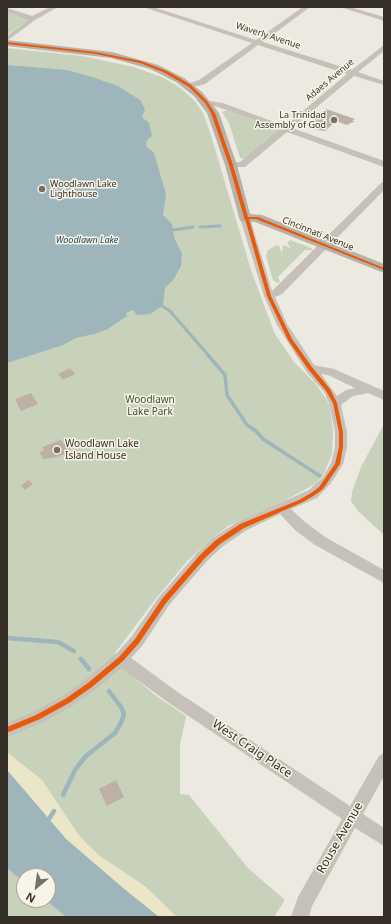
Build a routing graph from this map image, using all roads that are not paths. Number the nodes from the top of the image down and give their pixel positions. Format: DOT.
graph roads {
  1 [pos="54,7"];
  2 [pos="146,7"];
  3 [pos="307,7"];
  4 [pos="344,7"];
  5 [pos="7,10"];
  6 [pos="33,19"];
  7 [pos="384,19"];
  8 [pos="7,39"];
  9 [pos="257,42"];
  10 [pos="7,43"];
  11 [pos="384,48"];
  12 [pos="353,74"];
  13 [pos="384,83"];
  14 [pos="190,86"];
  15 [pos="206,102"];
  16 [pos="286,129"];
  17 [pos="384,164"];
  18 [pos="231,165"];
  19 [pos="384,185"];
  20 [pos="245,218"];
  21 [pos="324,245"];
  22 [pos="384,269"];
  23 [pos="269,296"];
  24 [pos="310,368"];
  25 [pos="369,389"];
  26 [pos="384,396"];
  27 [pos="335,403"];
  28 [pos="282,508"];
  29 [pos="384,577"];
  30 [pos="121,658"];
  31 [pos="8,730"];
  32 [pos="384,761"];
  33 [pos="352,817"];
  34 [pos="384,838"];
  35 [pos="300,917"];
  1 -- 6 [label="street"];
  2 -- 9 [label="street, Waverly Avenue"];
  3 -- 9 [label="street"];
  4 -- 7 [label="street"];
  5 -- 6 [label="street"];
  6 -- 8 [label="street"];
  9 -- 12 [label="street, Waverly Avenue"];
  9 -- 14 [label="street"];
  10 -- 14 [label="street"];
  11 -- 12 [label="street, Adaes Avenue"];
  12 -- 13 [label="street, Waverly Avenue"];
  12 -- 16 [label="street, Adaes Avenue"];
  14 -- 15 [label="street"];
  15 -- 16 [label="street"];
  15 -- 18 [label="street"];
  16 -- 17 [label="street"];
  16 -- 18 [label="street, Adaes Avenue"];
  18 -- 20 [label="street"];
  19 -- 21 [label="street"];
  20 -- 21 [label="street, Cincinnati Avenue"];
  20 -- 23 [label="street"];
  21 -- 22 [label="street, Cincinnati Avenue"];
  21 -- 23 [label="street"];
  23 -- 24 [label="street"];
  24 -- 25 [label="street"];
  24 -- 27 [label="street"];
  25 -- 26 [label="street"];
  25 -- 27 [label="street"];
  27 -- 28 [label="street"];
  28 -- 29 [label="street"];
  28 -- 30 [label="street"];
  30 -- 31 [label="street"];
  30 -- 33 [label="street, West Craig Place"];
  32 -- 33 [label="street, Rouse Avenue"];
  33 -- 34 [label="street, West Craig Place"];
  33 -- 35 [label="street, Rouse Avenue"];
}
